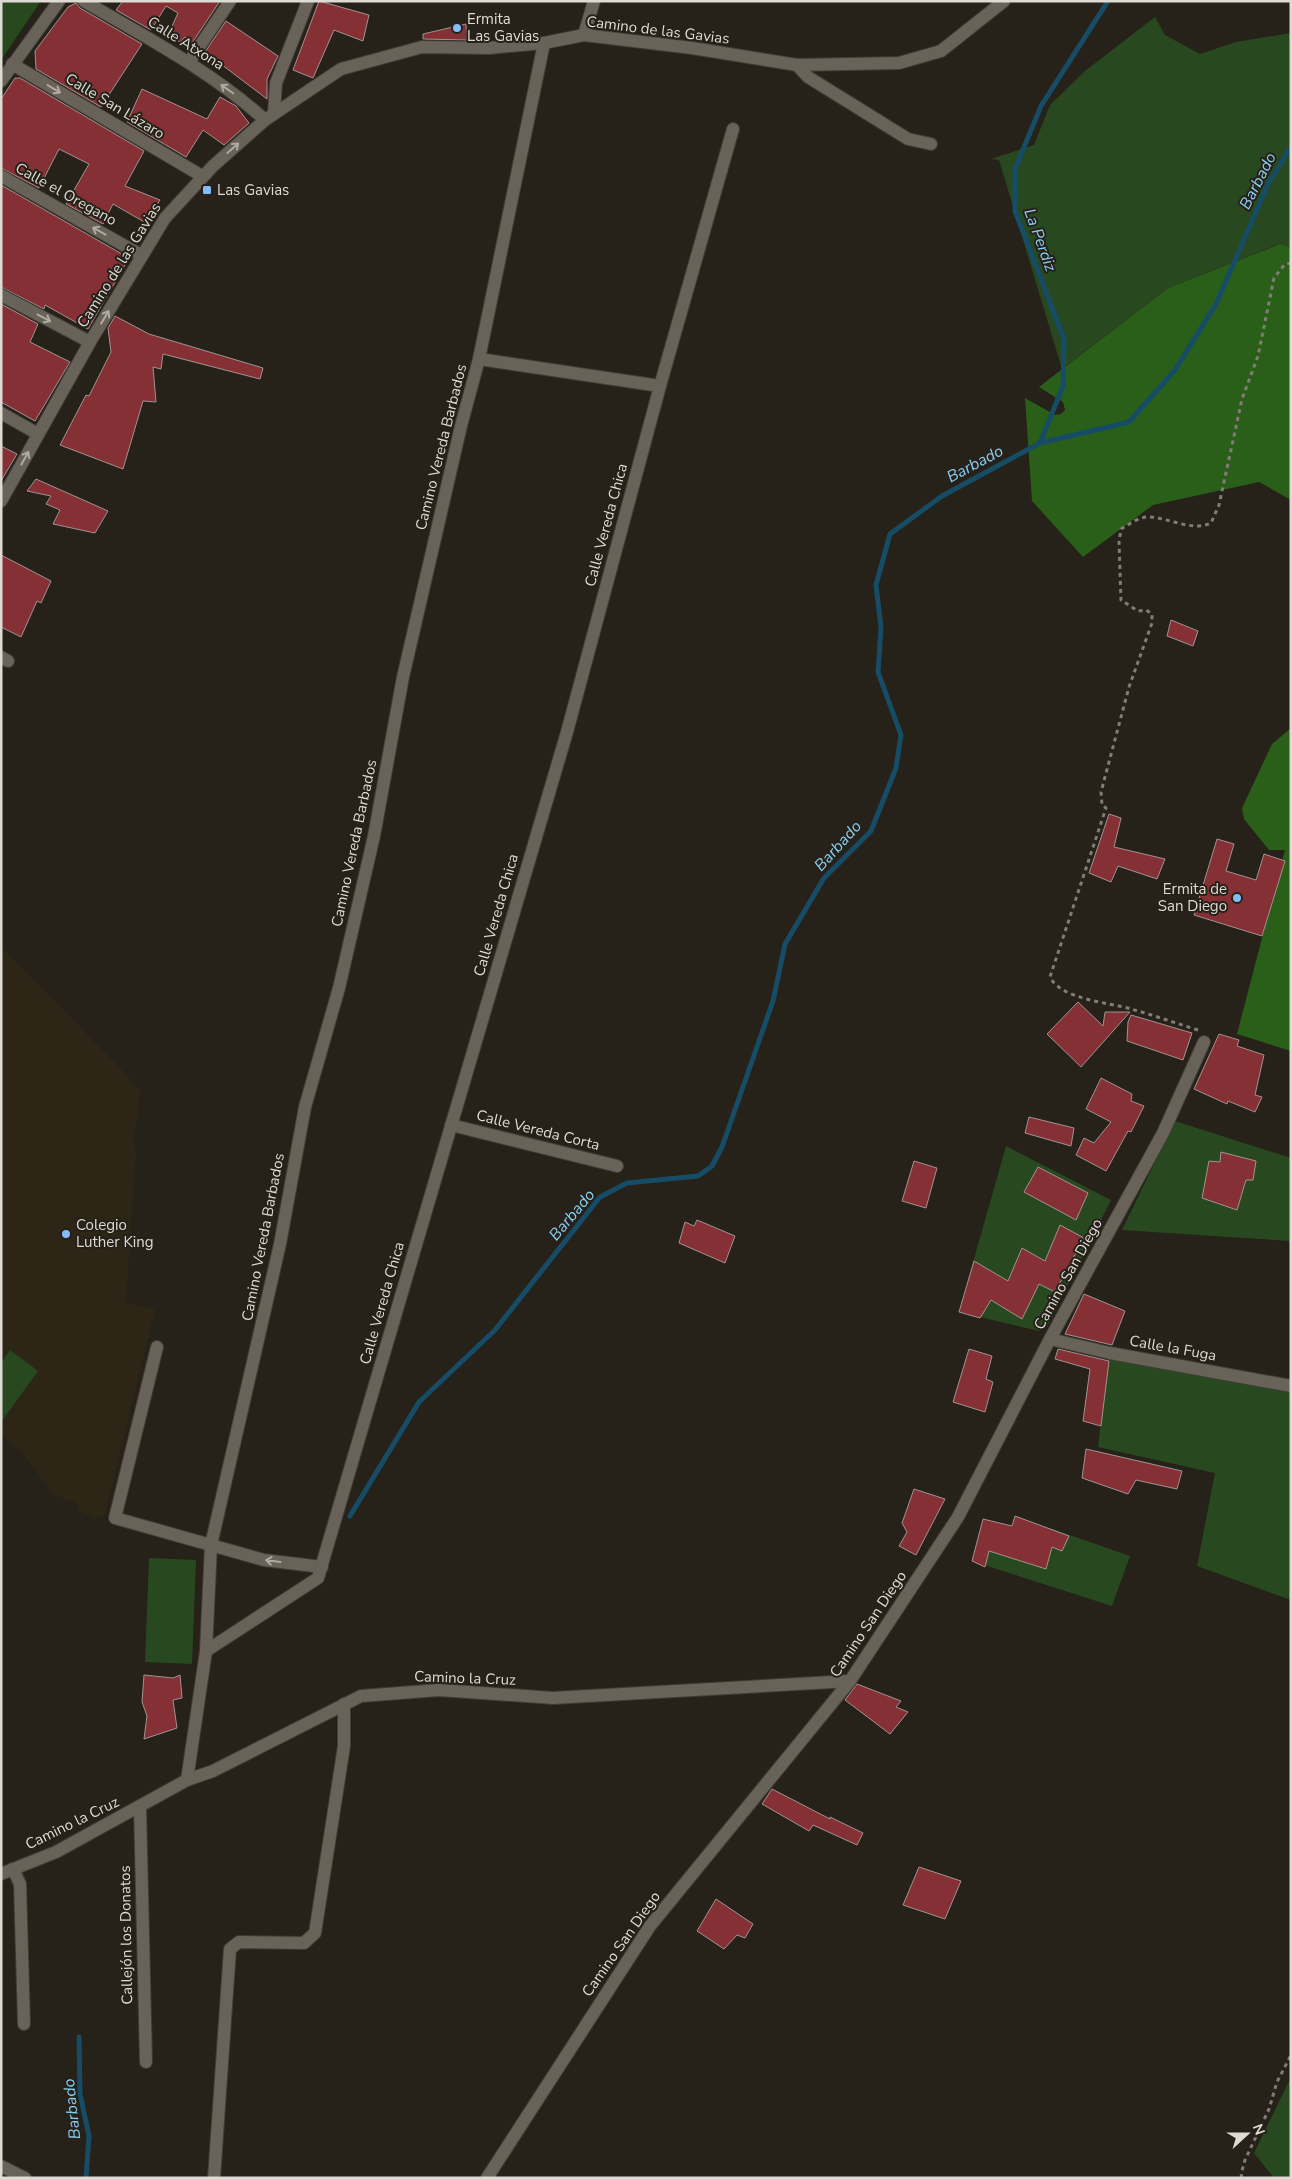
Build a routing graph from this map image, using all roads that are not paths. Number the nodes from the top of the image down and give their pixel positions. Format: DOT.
graph roads {
  1 [pos="59,1"];
  2 [pos="84,1"];
  3 [pos="308,1"];
  4 [pos="594,1"];
  5 [pos="1004,1"];
  6 [pos="228,2"];
  7 [pos="584,36"];
  8 [pos="544,43"];
  9 [pos="189,62"];
  10 [pos="12,64"];
  11 [pos="797,64"];
  12 [pos="1,81"];
  13 [pos="270,117"];
  14 [pos="733,129"];
  15 [pos="932,144"];
  16 [pos="1,176"];
  17 [pos="202,176"];
  18 [pos="142,255"];
  19 [pos="1,295"];
  20 [pos="90,342"];
  21 [pos="479,359"];
  22 [pos="660,386"];
  23 [pos="1,413"];
  24 [pos="38,434"];
  25 [pos="1,501"];
  26 [pos="1204,1042"];
  27 [pos="452,1126"];
  28 [pos="617,1166"];
  29 [pos="1050,1340"];
  30 [pos="157,1347"];
  31 [pos="1291,1386"];
  32 [pos="211,1545"];
  33 [pos="322,1567"];
  34 [pos="206,1650"];
  35 [pos="850,1681"];
  36 [pos="344,1704"];
  37 [pos="187,1780"];
  38 [pos="140,1807"];
  39 [pos="7,1871"];
  40 [pos="24,2024"];
  41 [pos="146,2062"];
  42 [pos="1,2166"];
  43 [pos="25,2178"];
  44 [pos="214,2178"];
  45 [pos="487,2178"];
  1 -- 10 [label="street"];
  2 -- 9 [label="street, Calle Atxona"];
  3 -- 13 [label="street"];
  4 -- 7 [label="street"];
  5 -- 11 [label="street, Camino de las Gavias"];
  6 -- 9 [label="street"];
  7 -- 8 [label="street, Camino de las Gavias"];
  7 -- 11 [label="street, Camino de las Gavias"];
  8 -- 13 [label="street, Camino de las Gavias"];
  8 -- 21 [label="street, Camino Vereda Barbados"];
  13 -- 9 [label="street, Calle Atxona, one-way"];
  10 -- 12 [label="street"];
  10 -- 17 [label="street, Calle San Lázaro, one-way"];
  11 -- 15 [label="street"];
  17 -- 13 [label="street, Camino de las Gavias, one-way"];
  14 -- 22 [label="street, Calle Vereda Chica"];
  18 -- 16 [label="street, Calle el Oregano, one-way"];
  17 -- 18 [label="street, Camino de las Gavias"];
  20 -- 18 [label="street, Camino de las Gavias, one-way"];
  19 -- 20 [label="street, one-way"];
  20 -- 24 [label="street, Camino de las Gavias"];
  21 -- 22 [label="street"];
  21 -- 32 [label="street, Camino Vereda Barbados"];
  22 -- 27 [label="street, Calle Vereda Chica"];
  23 -- 24 [label="street"];
  25 -- 24 [label="street, Camino de las Gavias, one-way"];
  26 -- 29 [label="street, Camino San Diego"];
  27 -- 28 [label="street, Calle Vereda Corta"];
  27 -- 33 [label="street, Calle Vereda Chica"];
  29 -- 31 [label="street, Calle la Fuga"];
  29 -- 35 [label="street, Camino San Diego"];
  30 -- 32 [label="street"];
  33 -- 32 [label="street, one-way"];
  32 -- 34 [label="street, Camino Vereda Barbados"];
  33 -- 34 [label="street, Calle Vereda Chica"];
  34 -- 37 [label="street, Camino Vereda Barbados"];
  35 -- 36 [label="street, Camino la Cruz"];
  35 -- 45 [label="street, Camino San Diego"];
  36 -- 37 [label="street, Camino la Cruz"];
  36 -- 44 [label="street"];
  37 -- 38 [label="street, Camino la Cruz"];
  38 -- 39 [label="street, Camino la Cruz"];
  38 -- 41 [label="street, Callejón los Donatos"];
  39 -- 40 [label="street"];
  42 -- 43 [label="street"];
}
